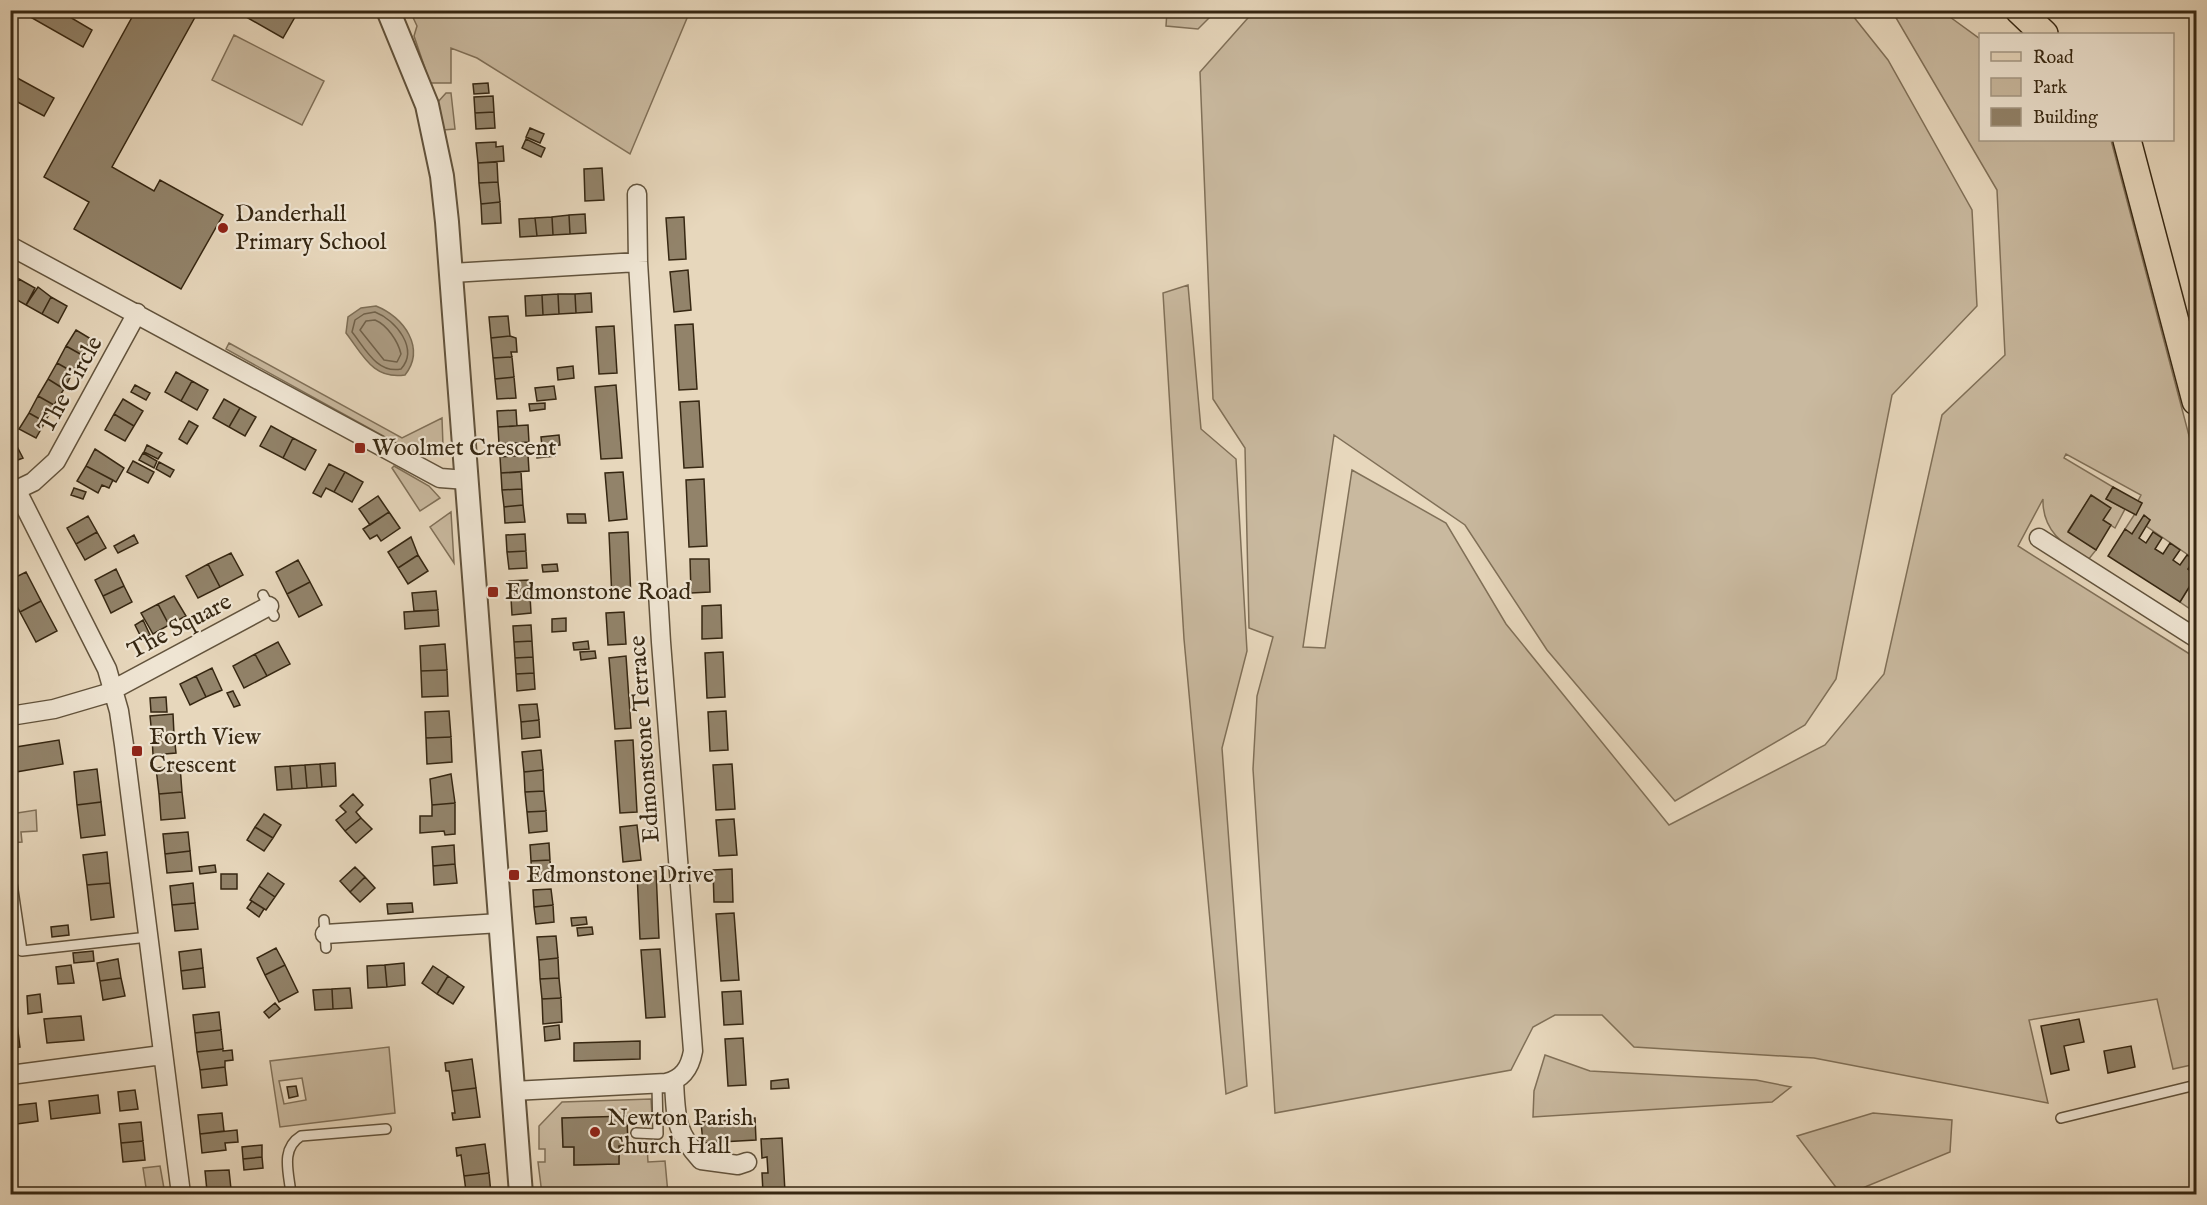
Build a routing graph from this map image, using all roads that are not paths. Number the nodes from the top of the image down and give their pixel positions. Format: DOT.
graph roads {
  1 [pos="388,10"];
  2 [pos="2019,10"];
  3 [pos="2043,33"];
  4 [pos="2127,141"];
  5 [pos="637,194"];
  6 [pos="10,246"];
  7 [pos="638,262"];
  8 [pos="452,273"];
  9 [pos="137,313"];
  10 [pos="2196,402"];
  11 [pos="467,480"];
  12 [pos="14,492"];
  13 [pos="2039,538"];
  14 [pos="268,606"];
  15 [pos="2196,638"];
  16 [pos="114,690"];
  17 [pos="10,717"];
  18 [pos="10,870"];
  19 [pos="500,923"];
  20 [pos="325,934"];
  21 [pos="148,937"];
  22 [pos="162,1055"];
  23 [pos="10,1075"];
  24 [pos="666,1083"];
  25 [pos="2196,1085"];
  26 [pos="513,1091"];
  27 [pos="2061,1118"];
  28 [pos="386,1129"];
  29 [pos="636,1133"];
  30 [pos="747,1162"];
  31 [pos="181,1194"];
  32 [pos="291,1194"];
  33 [pos="521,1194"];
  1 -- 8 [label="street"];
  2 -- 3 [label="main road"];
  4 -- 10 [label="main road"];
  5 -- 7 [label="street, Edmonstone Terrace"];
  6 -- 9 [label="street"];
  7 -- 8 [label="street"];
  7 -- 24 [label="street, Edmonstone Terrace"];
  8 -- 11 [label="street"];
  9 -- 11 [label="street"];
  9 -- 12 [label="street, The Circle"];
  11 -- 19 [label="street"];
  12 -- 16 [label="street"];
  13 -- 15 [label="street"];
  14 -- 16 [label="street, The Square"];
  16 -- 17 [label="street, The Square"];
  16 -- 21 [label="street"];
  18 -- 21 [label="lane"];
  19 -- 20 [label="street"];
  19 -- 26 [label="street"];
  21 -- 22 [label="street"];
  22 -- 23 [label="street"];
  22 -- 31 [label="street"];
  24 -- 26 [label="street"];
  24 -- 29 [label="lane"];
  24 -- 30 [label="street"];
  25 -- 27 [label="lane"];
  26 -- 33 [label="street"];
  28 -- 32 [label="lane"];
}
